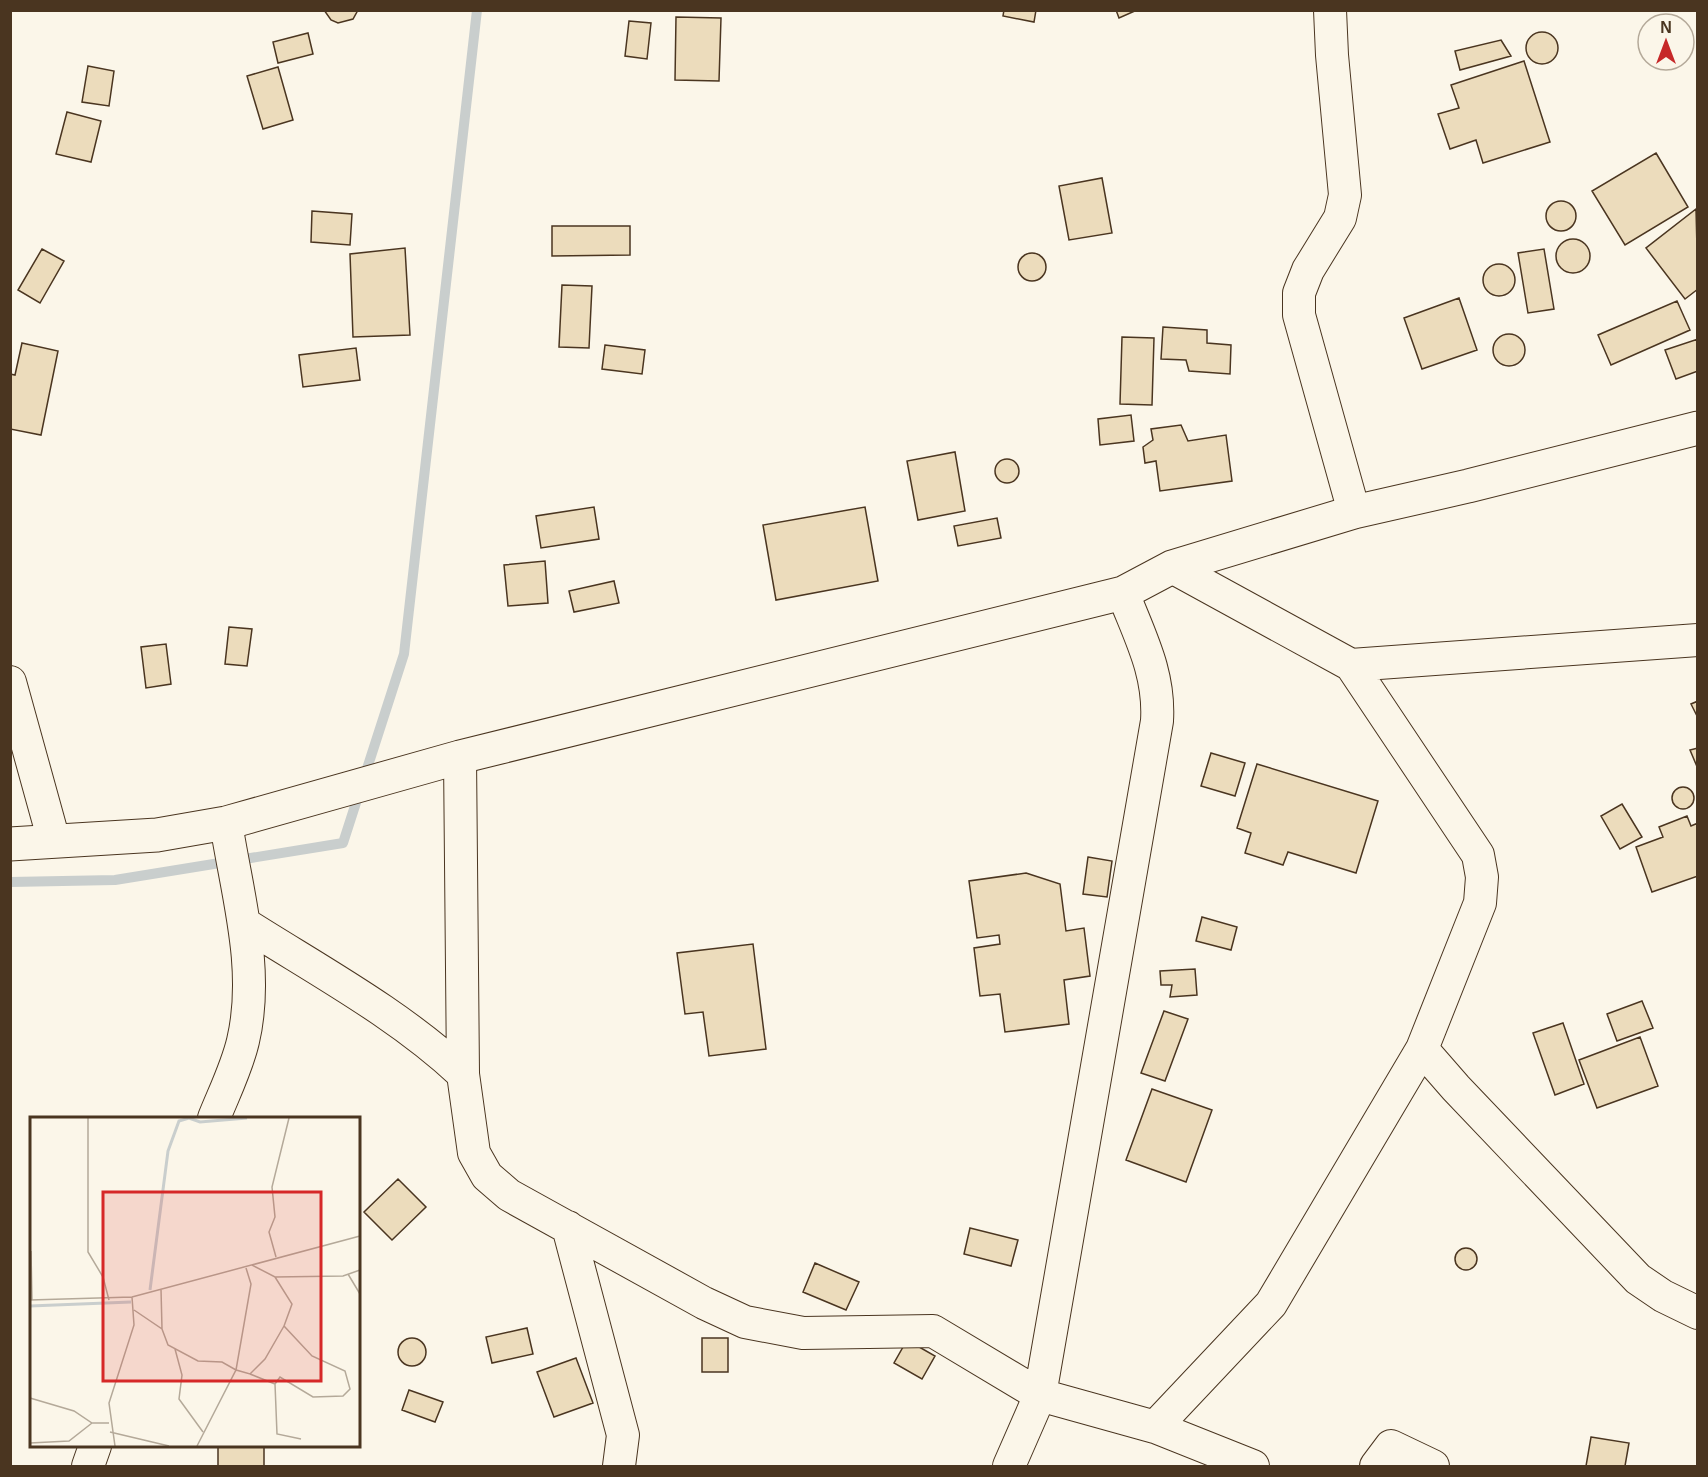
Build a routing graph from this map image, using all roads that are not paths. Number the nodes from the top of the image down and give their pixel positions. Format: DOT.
graph roads {
  1 [pos="1330,10"];
  2 [pos="1698,428"];
  3 [pos="1354,512"];
  4 [pos="1172,567"];
  5 [pos="1123,593"];
  6 [pos="1698,640"];
  7 [pos="1351,665"];
  8 [pos="10,682"];
  9 [pos="460,757"];
  10 [pos="226,822"];
  11 [pos="54,841"];
  12 [pos="10,844"];
  13 [pos="245,924"];
  14 [pos="1422,1049"];
  15 [pos="463,1074"];
  16 [pos="215,1117"];
  17 [pos="568,1227"];
  18 [pos="1698,1313"];
  19 [pos="1040,1395"];
  20 [pos="1155,1427"];
  21 [pos="95,1447"];
  22 [pos="88,1467"];
  23 [pos="619,1467"];
  24 [pos="1009,1467"];
  25 [pos="1253,1467"];
  26 [pos="1376,1467"];
  27 [pos="1433,1467"];
  1 -- 3 [label="street"];
  2 -- 3 [label="street"];
  3 -- 4 [label="street"];
  4 -- 5 [label="street"];
  4 -- 7 [label="street"];
  5 -- 9 [label="street"];
  5 -- 19 [label="street"];
  6 -- 7 [label="street"];
  7 -- 14 [label="street"];
  8 -- 11 [label="street"];
  9 -- 10 [label="street"];
  9 -- 15 [label="street"];
  10 -- 11 [label="street"];
  10 -- 13 [label="street"];
  11 -- 12 [label="street"];
  13 -- 15 [label="street"];
  13 -- 16 [label="street"];
  14 -- 18 [label="street"];
  14 -- 20 [label="street"];
  15 -- 17 [label="street"];
  17 -- 19 [label="street"];
  17 -- 23 [label="street"];
  19 -- 20 [label="street"];
  19 -- 24 [label="street"];
  20 -- 25 [label="street"];
  21 -- 22 [label="street"];
  26 -- 27 [label="street"];
}
